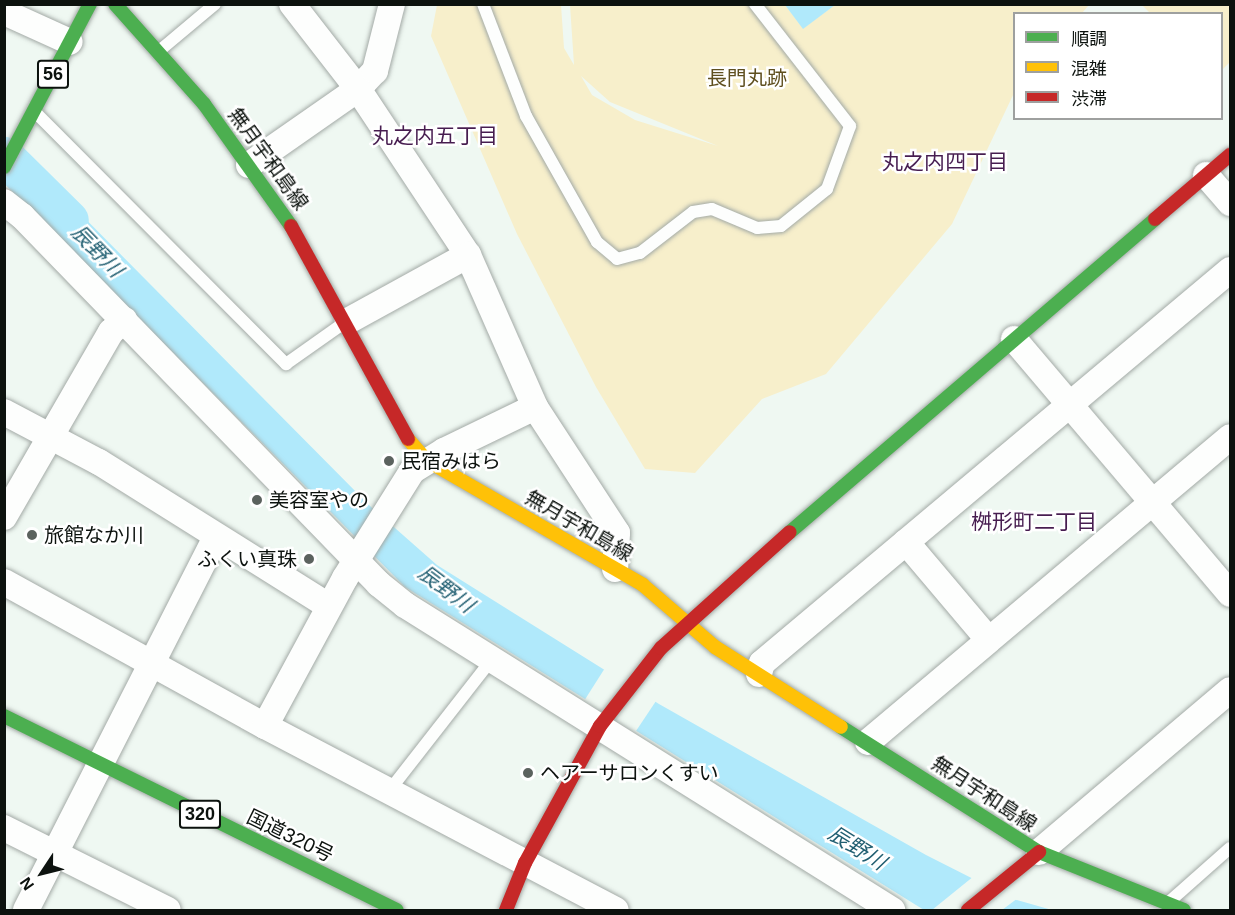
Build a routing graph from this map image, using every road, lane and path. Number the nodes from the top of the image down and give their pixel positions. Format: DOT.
graph roads {
  1 [pos="90,4"];
  2 [pos="115,4"];
  3 [pos="215,4"];
  4 [pos="292,4"];
  5 [pos="392,4"];
  6 [pos="483,4"];
  7 [pos="755,4"];
  8 [pos="4,12"];
  9 [pos="70,42"];
  10 [pos="158,52"];
  11 [pos="358,89"];
  12 [pos="33,111"];
  13 [pos="1230,155"];
  14 [pos="249,165"];
  15 [pos="4,166"];
  16 [pos="1206,175"];
  17 [pos="4,202"];
  18 [pos="1230,203"];
  19 [pos="468,255"];
  20 [pos="1230,270"];
  21 [pos="124,320"];
  22 [pos="348,321"];
  23 [pos="1014,339"];
  24 [pos="1070,405"];
  25 [pos="535,407"];
  26 [pos="4,412"];
  27 [pos="51,436"];
  28 [pos="1230,437"];
  29 [pos="426,460"];
  30 [pos="1152,502"];
  31 [pos="4,518"];
  32 [pos="216,537"];
  33 [pos="906,542"];
  34 [pos="359,554"];
  35 [pos="615,569"];
  36 [pos="4,582"];
  37 [pos="1230,594"];
  38 [pos="330,606"];
  39 [pos="687,622"];
  40 [pos="988,639"];
  41 [pos="492,659"];
  42 [pos="150,661"];
  43 [pos="759,674"];
  44 [pos="1230,690"];
  45 [pos="4,716"];
  46 [pos="603,722"];
  47 [pos="265,726"];
  48 [pos="868,742"];
  49 [pos="99,765"];
  50 [pos="389,791"];
  51 [pos="4,828"];
  52 [pos="57,848"];
  53 [pos="1230,848"];
  54 [pos="1040,852"];
  55 [pos="525,863"];
  56 [pos="1167,904"];
  57 [pos="26,910"];
  58 [pos="168,910"];
  59 [pos="397,910"];
  60 [pos="506,910"];
  61 [pos="616,910"];
  62 [pos="892,910"];
  63 [pos="968,910"];
  64 [pos="1184,910"];
  1 -- 9 [label="main road, 56"];
  2 -- 10 [label="main road, 無月宇和島線"];
  3 -- 10 [label="lane"];
  4 -- 11 [label="street"];
  5 -- 11 [label="street"];
  6 -- 7 [label="lane"];
  8 -- 9 [label="street"];
  9 -- 12 [label="main road, 56"];
  10 -- 14 [label="main road, 無月宇和島線"];
  11 -- 14 [label="street"];
  11 -- 19 [label="street"];
  12 -- 15 [label="main road, 56"];
  12 -- 22 [label="lane"];
  13 -- 16 [label="main road"];
  14 -- 22 [label="main road, 無月宇和島線"];
  16 -- 18 [label="street"];
  16 -- 23 [label="main road"];
  17 -- 21 [label="street"];
  19 -- 22 [label="street"];
  19 -- 25 [label="street"];
  20 -- 24 [label="street"];
  21 -- 27 [label="street"];
  21 -- 34 [label="street"];
  22 -- 29 [label="main road, 無月宇和島線"];
  23 -- 24 [label="street"];
  23 -- 39 [label="main road"];
  24 -- 30 [label="street"];
  24 -- 33 [label="street"];
  25 -- 29 [label="street"];
  25 -- 35 [label="street"];
  26 -- 27 [label="street"];
  27 -- 31 [label="street"];
  27 -- 32 [label="street"];
  28 -- 30 [label="street"];
  29 -- 34 [label="street"];
  29 -- 35 [label="main road, 無月宇和島線"];
  30 -- 37 [label="street"];
  30 -- 40 [label="street"];
  32 -- 38 [label="street"];
  32 -- 42 [label="street"];
  33 -- 40 [label="street"];
  33 -- 43 [label="street"];
  34 -- 38 [label="street"];
  34 -- 41 [label="street"];
  35 -- 39 [label="main road, 無月宇和島線"];
  36 -- 42 [label="street"];
  38 -- 47 [label="street"];
  39 -- 43 [label="main road, 無月宇和島線"];
  39 -- 46 [label="main road"];
  40 -- 48 [label="street"];
  41 -- 46 [label="street"];
  41 -- 50 [label="lane"];
  42 -- 47 [label="street"];
  42 -- 49 [label="street"];
  43 -- 48 [label="main road, 無月宇和島線"];
  44 -- 54 [label="street"];
  45 -- 49 [label="main road, 国道320号 / 320"];
  46 -- 55 [label="main road"];
  46 -- 62 [label="street"];
  47 -- 50 [label="street"];
  48 -- 54 [label="main road, 無月宇和島線"];
  49 -- 52 [label="street"];
  49 -- 59 [label="main road, 国道320号 / 320"];
  50 -- 55 [label="street"];
  51 -- 52 [label="street"];
  52 -- 57 [label="street"];
  52 -- 58 [label="street"];
  53 -- 56 [label="lane"];
  54 -- 56 [label="main road, 無月宇和島線"];
  54 -- 63 [label="main road"];
  55 -- 60 [label="main road"];
  55 -- 61 [label="street"];
  56 -- 64 [label="main road, 無月宇和島線"];
}
